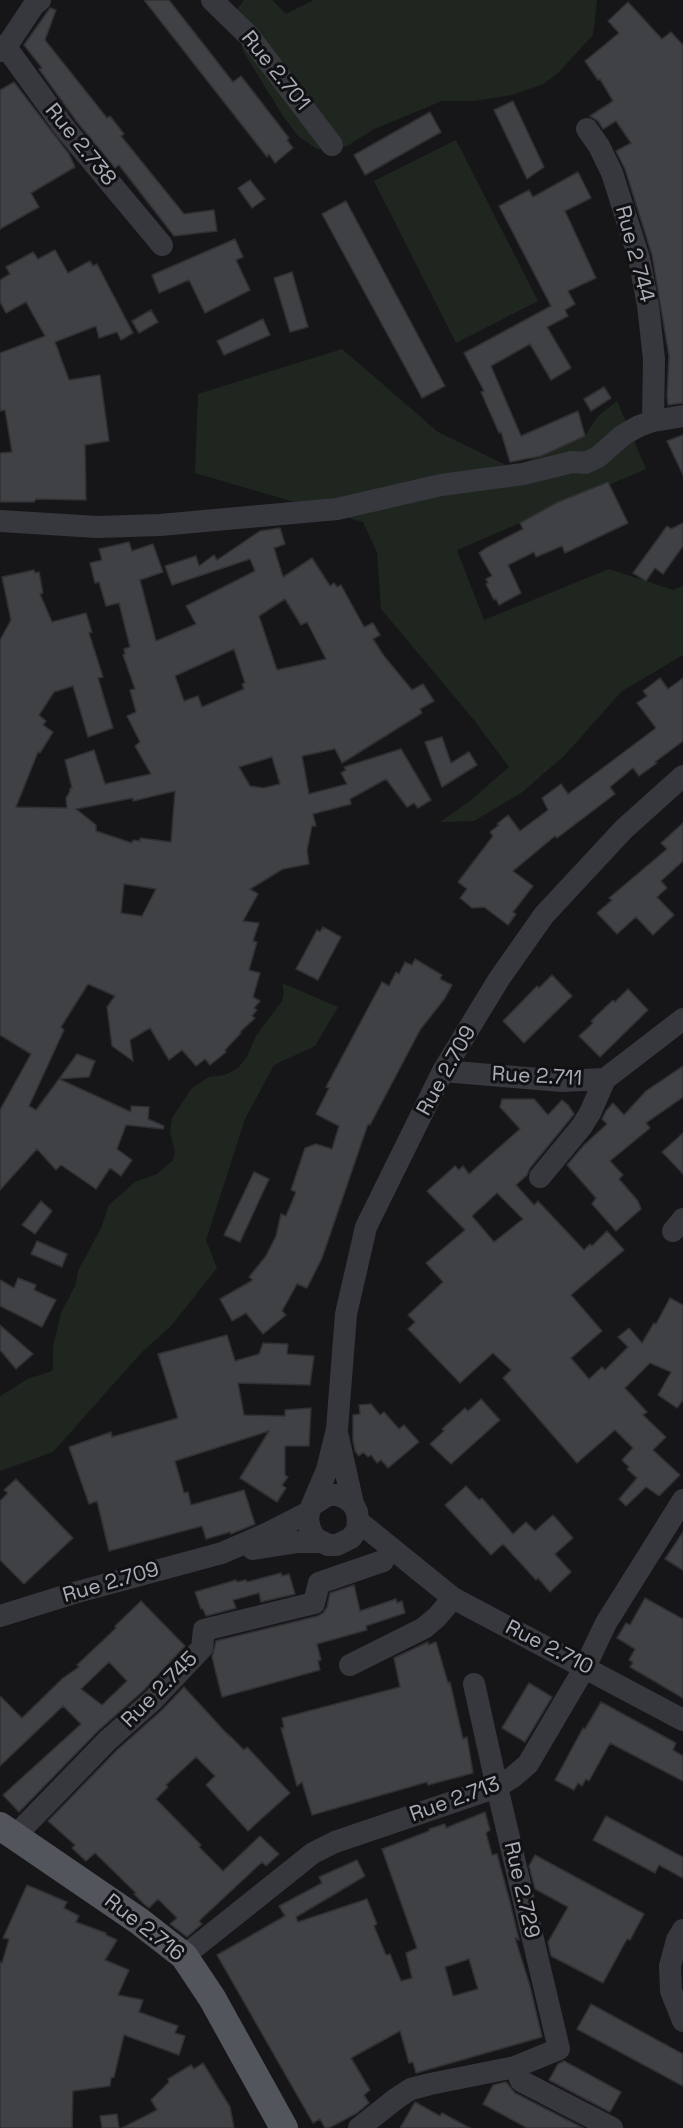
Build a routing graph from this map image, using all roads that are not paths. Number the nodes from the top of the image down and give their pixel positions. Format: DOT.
graph roads {
  1 [pos="40,0"];
  2 [pos="212,0"];
  3 [pos="2,48"];
  4 [pos="588,129"];
  5 [pos="332,146"];
  6 [pos="162,244"];
  7 [pos="683,416"];
  8 [pos="653,421"];
  9 [pos="0,521"];
  10 [pos="683,776"];
  11 [pos="683,1019"];
  12 [pos="444,1071"];
  13 [pos="605,1078"];
  14 [pos="540,1177"];
  15 [pos="337,1429"];
  16 [pos="683,1500"];
  17 [pos="315,1505"];
  18 [pos="355,1512"];
  19 [pos="329,1543"];
  20 [pos="222,1553"];
  21 [pos="383,1561"];
  22 [pos="419,1571"];
  23 [pos="453,1598"];
  24 [pos="0,1616"];
  25 [pos="351,1665"];
  26 [pos="585,1667"];
  27 [pos="474,1684"];
  28 [pos="683,1719"];
  29 [pos="497,1787"];
  30 [pos="7,1831"];
  31 [pos="683,1930"];
  32 [pos="184,1956"];
  33 [pos="683,2021"];
  34 [pos="515,2067"];
  35 [pos="284,2128"];
  36 [pos="359,2128"];
  37 [pos="612,2128"];
  1 -- 3 [label="street"];
  2 -- 5 [label="street, Rue 2.701"];
  3 -- 6 [label="street, Rue 2.738"];
  4 -- 8 [label="street, Rue 2 744"];
  7 -- 8 [label="street"];
  8 -- 9 [label="street"];
  10 -- 12 [label="street, Rue 2.709"];
  11 -- 13 [label="street, Rue 2.711"];
  12 -- 13 [label="street, Rue 2.711"];
  12 -- 15 [label="street, Rue 2.709"];
  13 -- 14 [label="street"];
  15 -- 17 [label="street, Rue 2.709"];
  15 -- 18 [label="street, Rue 2.709"];
  16 -- 26 [label="street, Rue 2.713"];
  17 -- 18 [label="street"];
  17 -- 19 [label="street"];
  17 -- 20 [label="street, Rue 2.709"];
  18 -- 19 [label="street"];
  18 -- 22 [label="street, Rue 2.710"];
  19 -- 20 [label="street, Rue 2.709"];
  19 -- 21 [label="street, Rue 2.710"];
  20 -- 24 [label="street, Rue 2.709"];
  21 -- 22 [label="street, Rue 2.710"];
  21 -- 30 [label="street, Rue 2.745"];
  22 -- 23 [label="street, Rue 2.710"];
  23 -- 25 [label="street"];
  23 -- 26 [label="street, Rue 2.710"];
  26 -- 28 [label="street, Rue 2.710"];
  26 -- 29 [label="street, Rue 2.713"];
  27 -- 29 [label="street, Rue 2.729"];
  29 -- 32 [label="street, Rue 2.713"];
  29 -- 34 [label="street, Rue 2.729"];
  30 -- 32 [label="main road, Rue 2.716"];
  31 -- 33 [label="street"];
  32 -- 35 [label="main road, Rue 2.716"];
  34 -- 36 [label="street, Rue 2.729"];
  34 -- 37 [label="street"];
}
